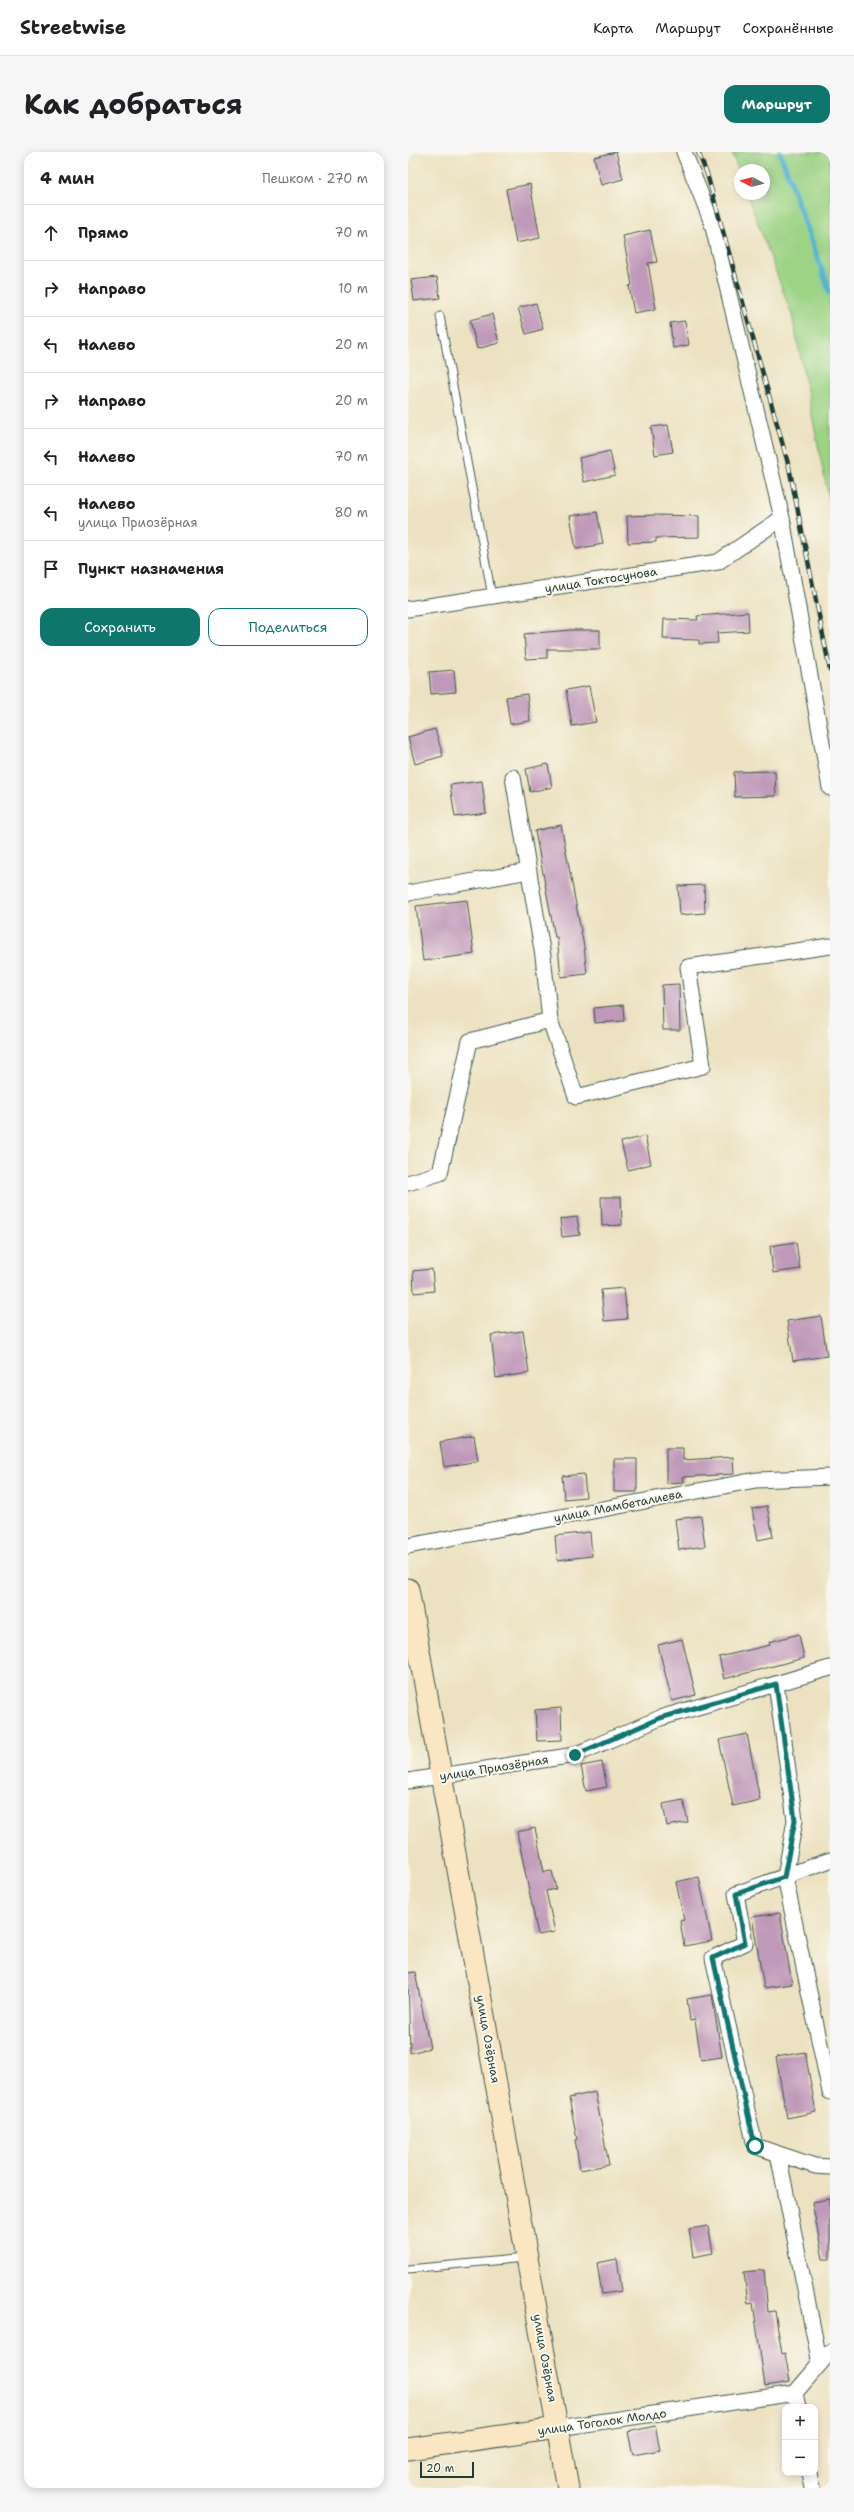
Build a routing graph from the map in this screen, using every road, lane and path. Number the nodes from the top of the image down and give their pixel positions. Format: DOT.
graph roads {
  1 [pos="684,152"];
  2 [pos="440,316"];
  3 [pos="782,518"];
  4 [pos="492,596"];
  5 [pos="408,609"];
  6 [pos="513,777"];
  7 [pos="830,788"];
  8 [pos="529,871"];
  9 [pos="408,893"];
  10 [pos="830,946"];
  11 [pos="550,1020"];
  12 [pos="408,1183"];
  13 [pos="830,1477"];
  14 [pos="408,1546"];
  15 [pos="408,1589"];
  16 [pos="413,1644"];
  17 [pos="830,1668"];
  18 [pos="776,1684"];
  19 [pos="441,1776"];
  20 [pos="408,1781"];
  21 [pos="830,1860"];
  22 [pos="784,1877"];
  23 [pos="830,2092"];
  24 [pos="778,2154"];
  25 [pos="830,2167"];
  26 [pos="527,2258"];
  27 [pos="408,2269"];
  28 [pos="830,2352"];
  29 [pos="820,2364"];
  30 [pos="797,2400"];
  31 [pos="558,2428"];
  32 [pos="408,2449"];
  33 [pos="810,2476"];
  34 [pos="568,2488"];
  35 [pos="812,2488"];
  1 -- 3 [label="street"];
  2 -- 4 [label="lane"];
  3 -- 4 [label="street, улица Токтосунова"];
  3 -- 7 [label="street"];
  4 -- 5 [label="street, улица Токтосунова"];
  6 -- 8 [label="street"];
  8 -- 9 [label="street"];
  8 -- 11 [label="street"];
  10 -- 11 [label="street"];
  11 -- 12 [label="street"];
  13 -- 14 [label="street, улица Мамбеталиева"];
  15 -- 16 [label="street, улица Озёрная"];
  16 -- 19 [label="street, улица Озёрная"];
  17 -- 18 [label="street, улица Приозёрная"];
  18 -- 19 [label="street, улица Приозёрная"];
  18 -- 22 [label="street"];
  19 -- 20 [label="street, улица Приозёрная"];
  19 -- 26 [label="street, улица Озёрная"];
  21 -- 22 [label="street"];
  22 -- 23 [label="street"];
  22 -- 24 [label="street"];
  24 -- 25 [label="street"];
  24 -- 29 [label="street"];
  26 -- 27 [label="lane"];
  26 -- 31 [label="street, улица Озёрная"];
  28 -- 29 [label="street"];
  29 -- 30 [label="street"];
  30 -- 31 [label="street, улица Тоголок Молдо"];
  31 -- 32 [label="street, улица Тоголок Молдо"];
  31 -- 34 [label="street, улица Озёрная"];
  33 -- 35 [label="street"];
}
